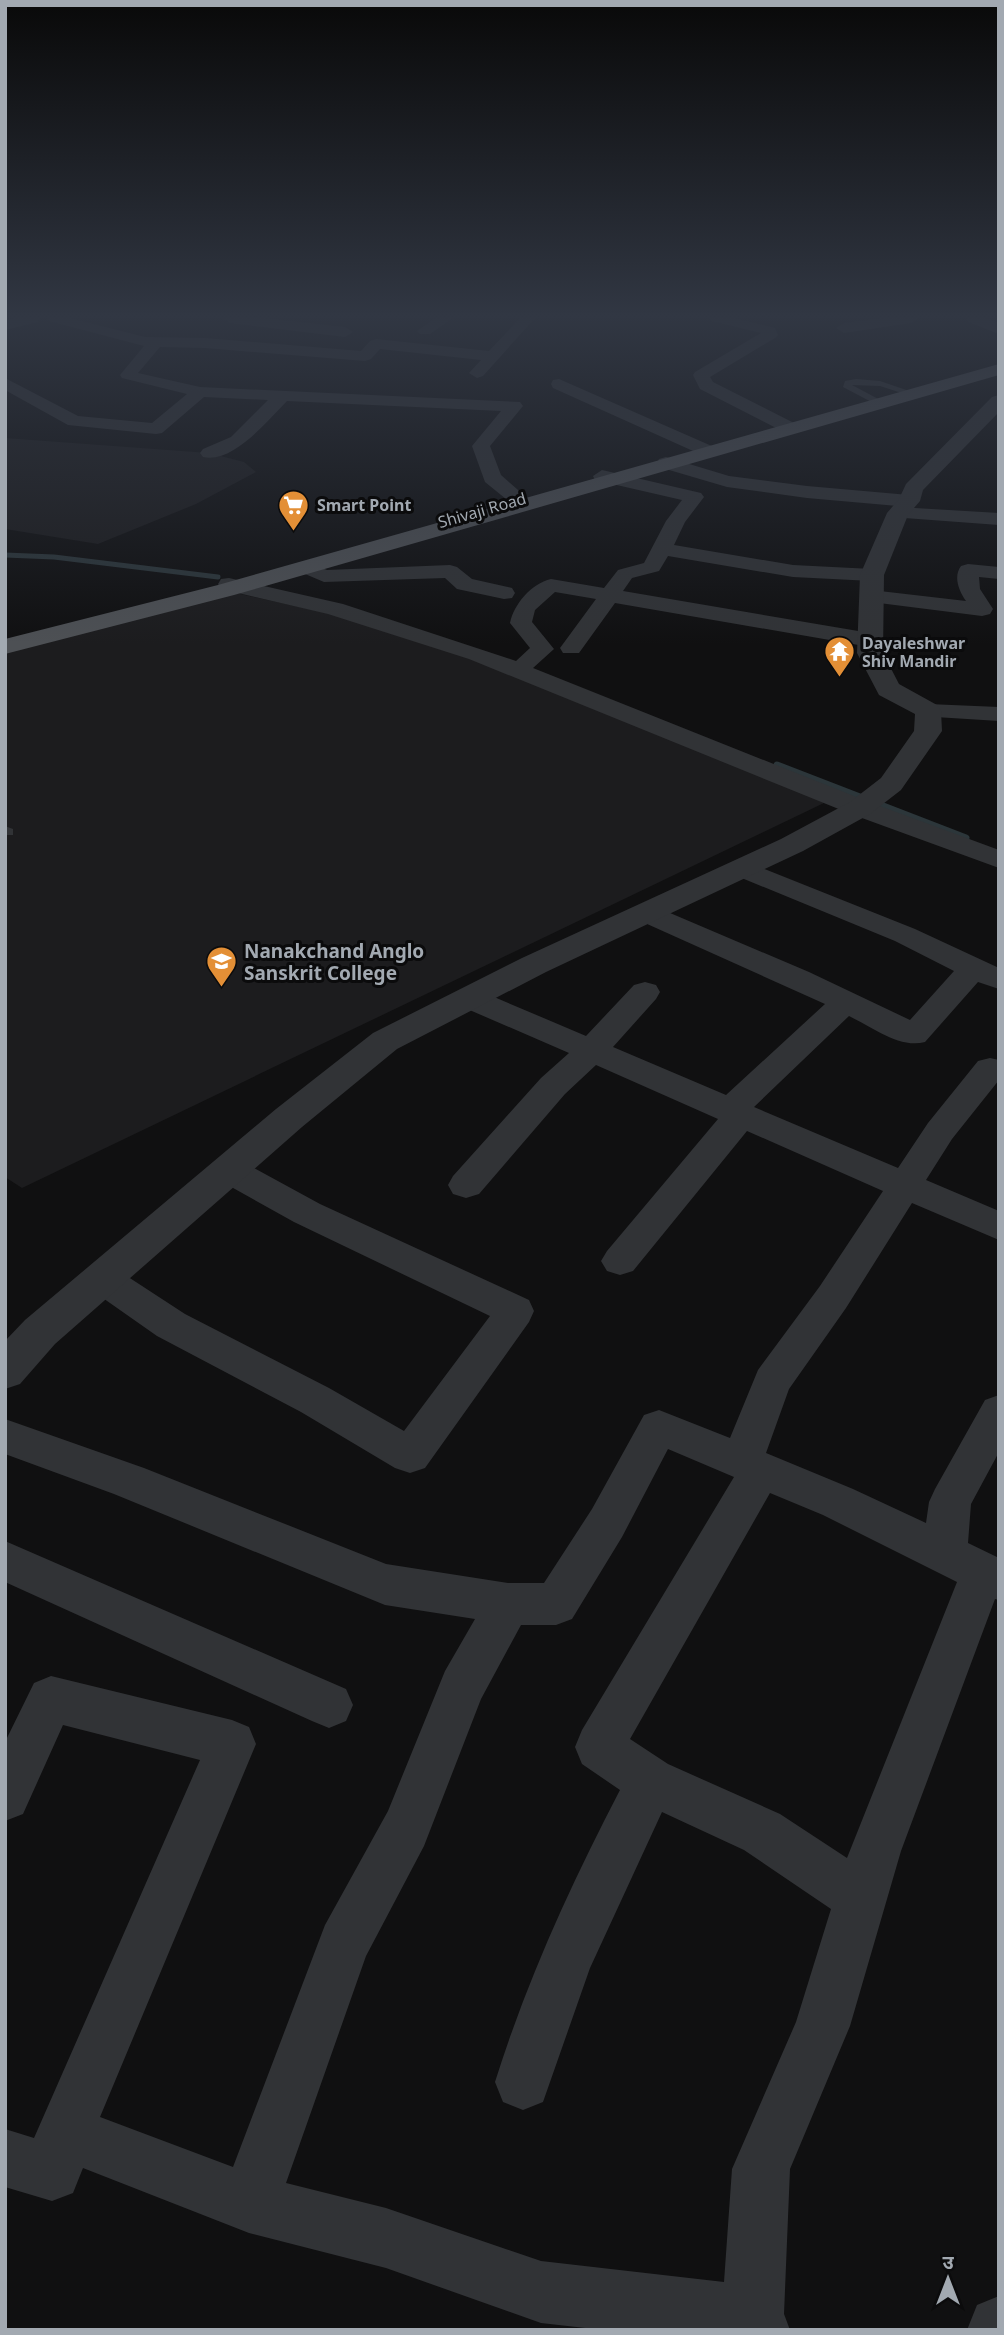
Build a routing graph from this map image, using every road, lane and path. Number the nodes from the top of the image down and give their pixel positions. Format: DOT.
graph roads {
  1 [pos="135,427"];
  2 [pos="158,427"];
  3 [pos="252,427"];
  4 [pos="497,427"];
  5 [pos="656,427"];
  6 [pos="786,427"];
  7 [pos="973,427"];
  8 [pos="705,449"];
  9 [pos="209,453"];
  10 [pos="666,463"];
  11 [pos="605,477"];
  12 [pos="520,502"];
  13 [pos="904,507"];
  14 [pos="999,519"];
  15 [pos="662,549"];
  16 [pos="305,567"];
  17 [pos="999,573"];
  18 [pos="243,582"];
  19 [pos="872,586"];
  20 [pos="504,593"];
  21 [pos="608,597"];
  22 [pos="990,610"];
  23 [pos="870,640"];
  24 [pos="5,644"];
  25 [pos="571,648"];
  26 [pos="526,663"];
  27 [pos="928,711"];
  28 [pos="999,715"];
  29 [pos="871,800"];
  30 [pos="999,839"];
  31 [pos="999,860"];
  32 [pos="742,868"];
  33 [pos="646,914"];
  34 [pos="986,974"];
  35 [pos="645,992"];
  36 [pos="469,998"];
  37 [pos="846,1002"];
  38 [pos="590,1052"];
  39 [pos="990,1069"];
  40 [pos="735,1113"];
  41 [pos="229,1170"];
  42 [pos="904,1183"];
  43 [pos="466,1185"];
  44 [pos="999,1226"];
  45 [pos="620,1261"];
  46 [pos="103,1279"];
  47 [pos="5,1371"];
  48 [pos="999,1412"];
  49 [pos="5,1436"];
  50 [pos="751,1466"];
  51 [pos="5,1561"];
  52 [pos="976,1569"];
  53 [pos="508,1604"];
  54 [pos="330,1705"];
  55 [pos="651,1781"];
  56 [pos="5,1796"];
  57 [pos="861,1898"];
  58 [pos="523,2082"];
  59 [pos="65,2132"];
  60 [pos="5,2158"];
  61 [pos="249,2203"];
  62 [pos="756,2328"];
  1 -- 2 [label="street"];
  3 -- 9 [label="street"];
  4 -- 12 [label="street"];
  5 -- 8 [label="street"];
  6 -- 8 [label="main road"];
  7 -- 13 [label="street"];
  8 -- 10 [label="main road"];
  8 -- 11 [label="main road"];
  10 -- 11 [label="main road"];
  10 -- 13 [label="street"];
  11 -- 12 [label="main road"];
  11 -- 15 [label="street"];
  12 -- 16 [label="main road"];
  12 -- 18 [label="main road, Shivaji Road"];
  13 -- 14 [label="street"];
  13 -- 19 [label="street"];
  15 -- 19 [label="street"];
  15 -- 21 [label="street"];
  16 -- 18 [label="main road"];
  16 -- 20 [label="street"];
  17 -- 22 [label="street"];
  18 -- 24 [label="main road"];
  18 -- 26 [label="street"];
  18 -- 29 [label="street"];
  19 -- 22 [label="street"];
  19 -- 23 [label="street"];
  21 -- 23 [label="street"];
  21 -- 25 [label="street"];
  21 -- 26 [label="street"];
  23 -- 27 [label="street"];
  26 -- 29 [label="street"];
  27 -- 28 [label="street"];
  27 -- 29 [label="street"];
  29 -- 30 [label="street"];
  29 -- 31 [label="street"];
  29 -- 32 [label="street"];
  32 -- 33 [label="street"];
  32 -- 34 [label="street"];
  33 -- 36 [label="street"];
  33 -- 37 [label="street"];
  34 -- 37 [label="street"];
  35 -- 38 [label="street"];
  36 -- 38 [label="street"];
  36 -- 41 [label="street"];
  37 -- 40 [label="street"];
  38 -- 40 [label="street"];
  38 -- 43 [label="street"];
  39 -- 42 [label="street"];
  40 -- 42 [label="street"];
  40 -- 45 [label="street"];
  41 -- 46 [label="street"];
  41 -- 46 [label="street"];
  42 -- 44 [label="street"];
  42 -- 50 [label="street"];
  46 -- 47 [label="street"];
  48 -- 52 [label="street"];
  49 -- 53 [label="street"];
  50 -- 52 [label="street"];
  50 -- 53 [label="street"];
  50 -- 55 [label="street"];
  51 -- 54 [label="street"];
  52 -- 57 [label="street"];
  53 -- 61 [label="street"];
  55 -- 57 [label="street"];
  55 -- 58 [label="street"];
  56 -- 59 [label="street"];
  57 -- 62 [label="street"];
  59 -- 60 [label="street"];
  59 -- 61 [label="street"];
  61 -- 62 [label="street"];
}
